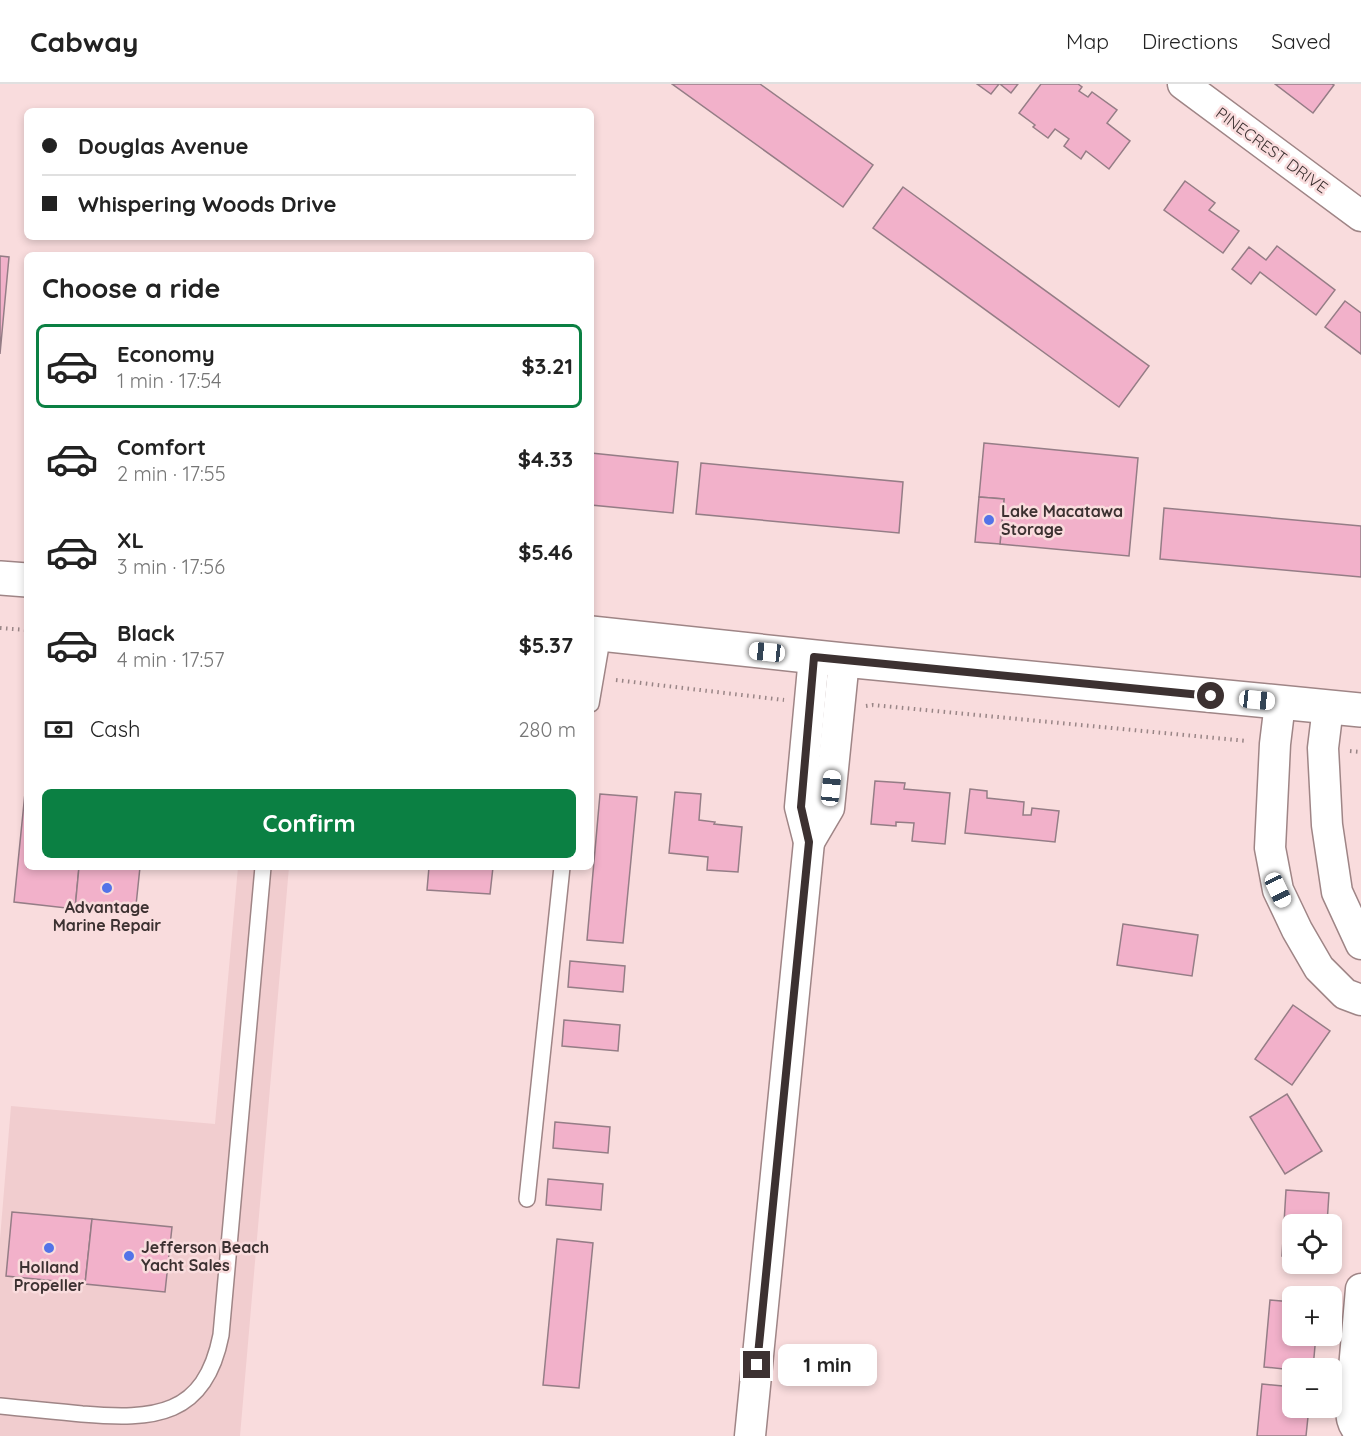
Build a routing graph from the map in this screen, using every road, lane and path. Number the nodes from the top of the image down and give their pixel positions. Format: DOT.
graph roads {
  1 [pos="1183,84"];
  2 [pos="1361,216"];
  3 [pos="0,578"];
  4 [pos="24,580"];
  5 [pos="0,628"];
  6 [pos="24,630"];
  7 [pos="597,634"];
  8 [pos="829,659"];
  9 [pos="597,679"];
  10 [pos="594,692"];
  11 [pos="1280,703"];
  12 [pos="810,704"];
  13 [pos="839,707"];
  14 [pos="1328,707"];
  15 [pos="1361,710"];
  16 [pos="1275,744"];
  17 [pos="1323,748"];
  18 [pos="1361,752"];
  19 [pos="809,842"];
  20 [pos="263,870"];
  21 [pos="562,870"];
  22 [pos="1361,944"];
  23 [pos="1361,1000"];
  24 [pos="527,1199"];
  25 [pos="1361,1289"];
  26 [pos="0,1406"];
  27 [pos="1361,1433"];
  28 [pos="750,1436"];
  1 -- 2 [label="street, PINECREST DRIVE"];
  3 -- 4 [label="street"];
  5 -- 6 [label="path"];
  7 -- 8 [label="street"];
  7 -- 9 [label="lane"];
  8 -- 11 [label="street"];
  8 -- 12 [label="street"];
  8 -- 13 [label="street"];
  9 -- 10 [label="lane"];
  9 -- 12 [label="path"];
  11 -- 14 [label="street"];
  11 -- 16 [label="street"];
  12 -- 19 [label="street"];
  13 -- 16 [label="path"];
  13 -- 19 [label="street"];
  14 -- 15 [label="street"];
  14 -- 17 [label="street"];
  16 -- 23 [label="street"];
  17 -- 18 [label="path"];
  17 -- 22 [label="street"];
  19 -- 28 [label="street"];
  20 -- 26 [label="lane"];
  21 -- 24 [label="lane"];
  25 -- 27 [label="street"];
}
